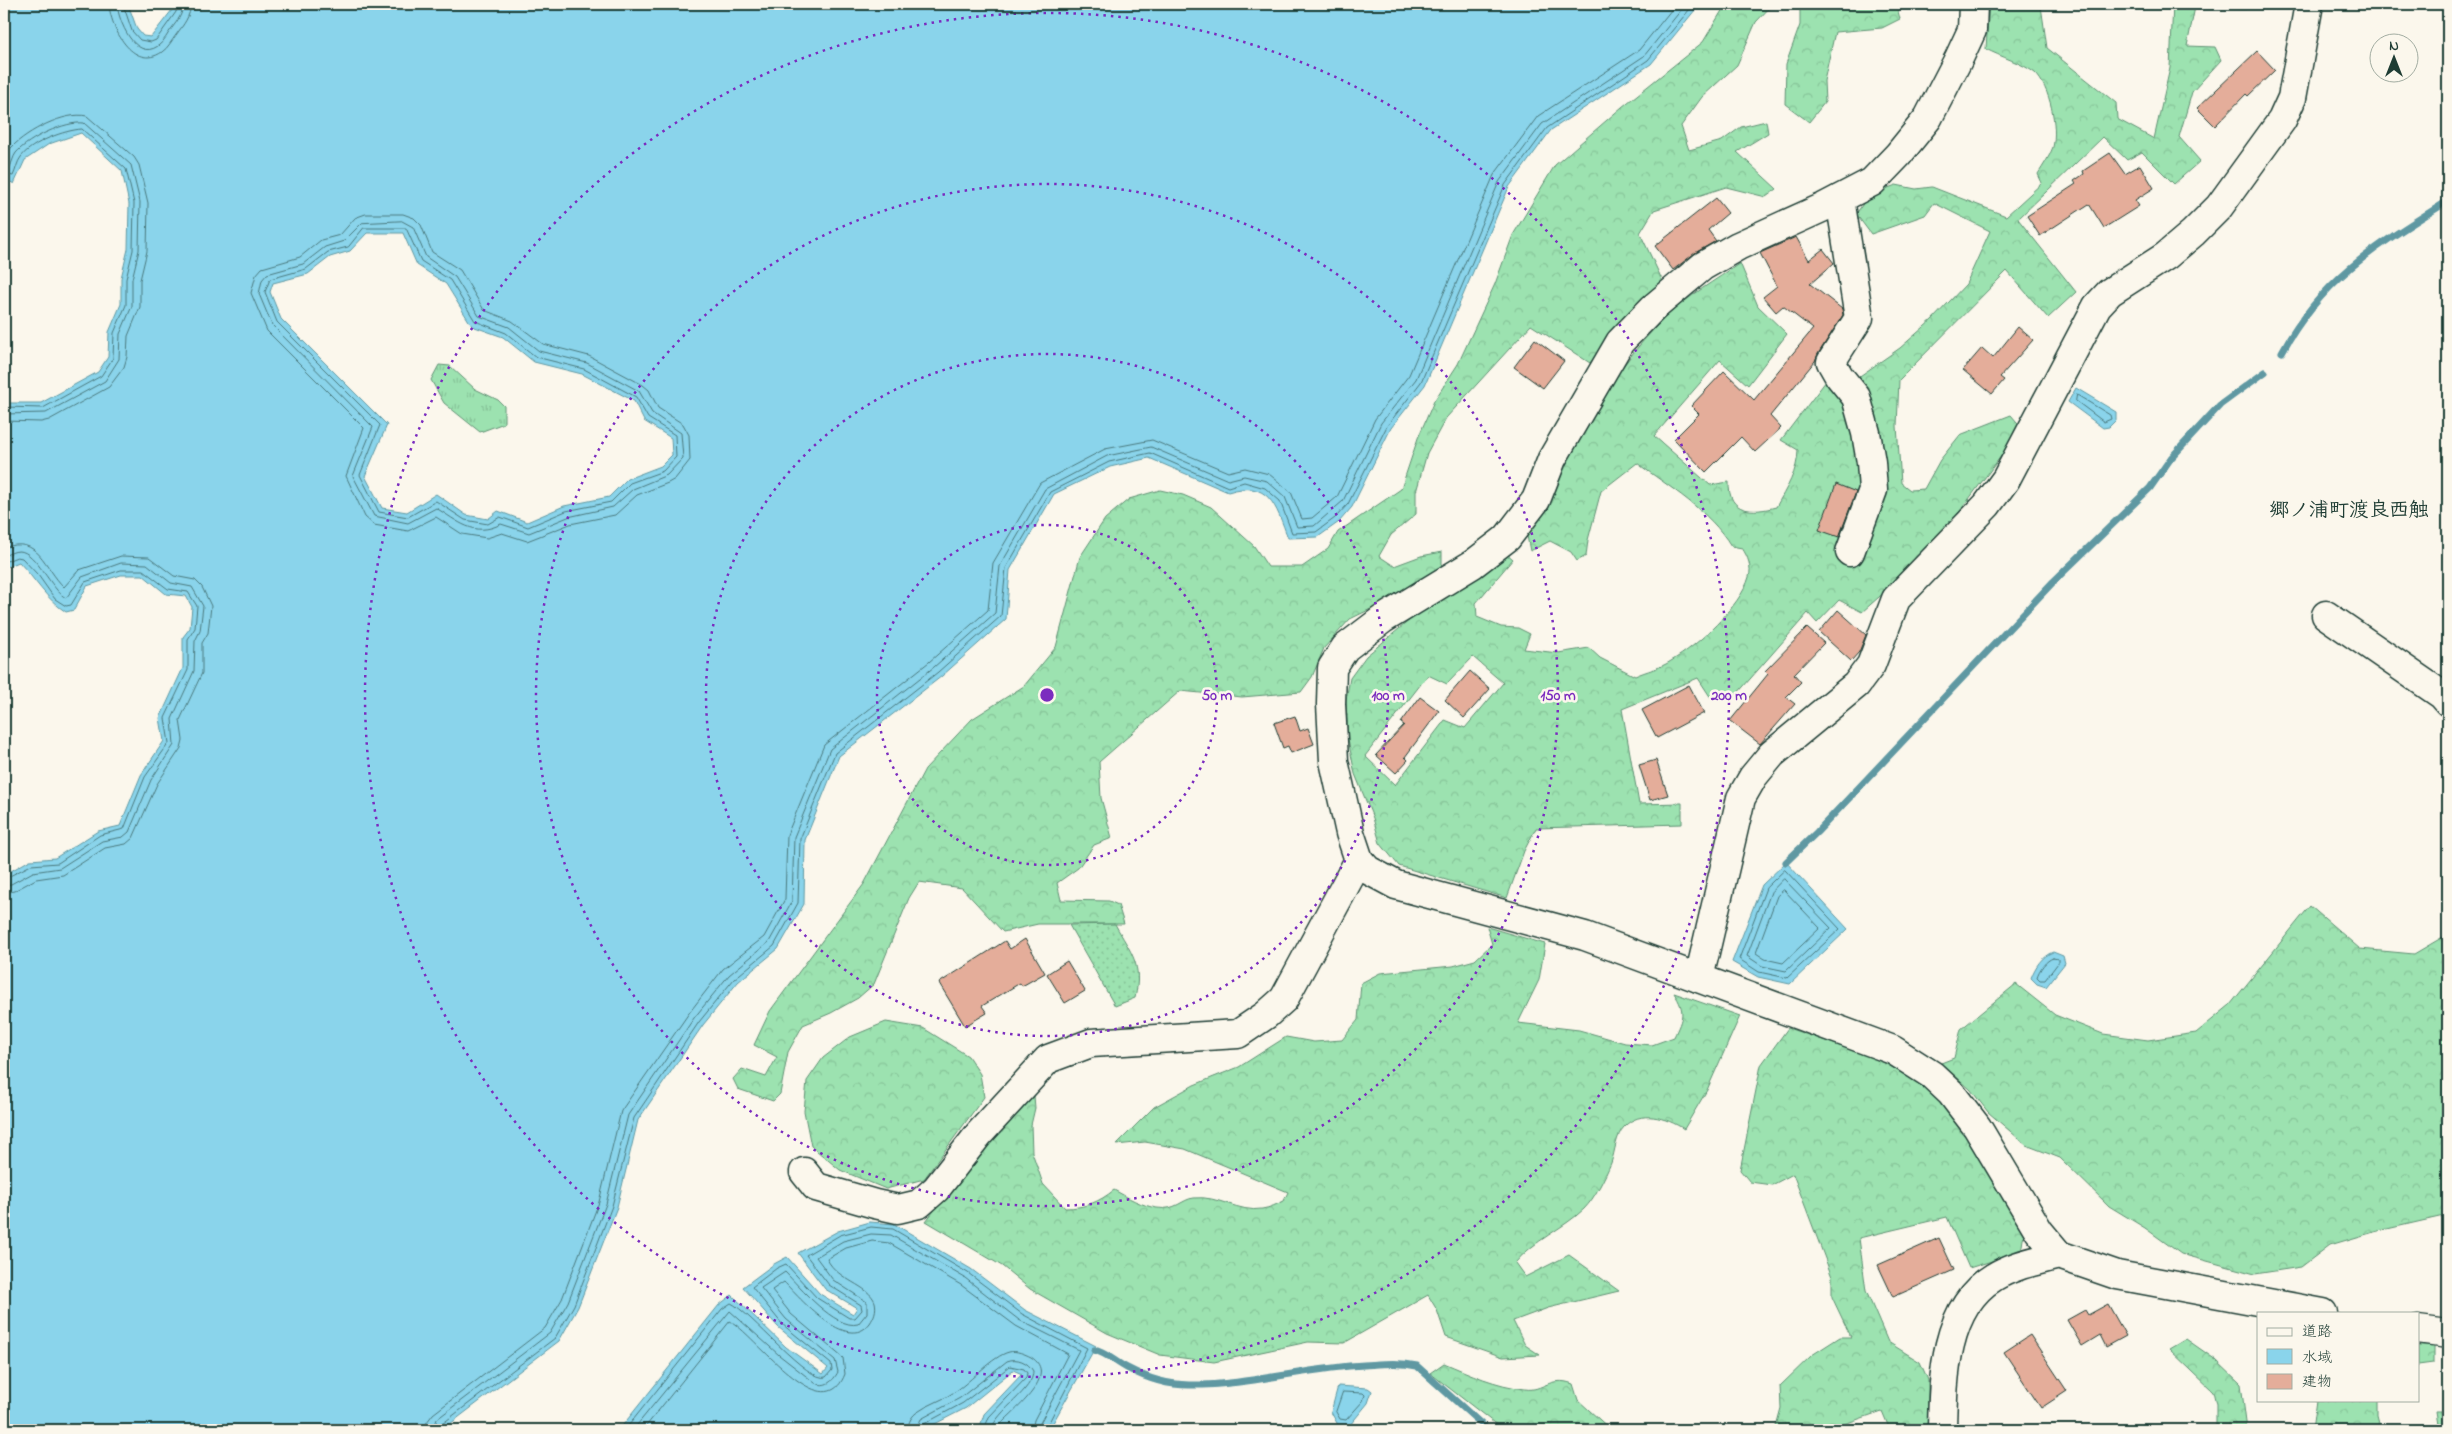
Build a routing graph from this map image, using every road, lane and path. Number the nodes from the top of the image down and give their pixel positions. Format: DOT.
graph roads {
  1 [pos="1973,4"];
  2 [pos="2309,4"];
  3 [pos="1840,199"];
  4 [pos="1850,552"];
  5 [pos="2326,616"];
  6 [pos="2448,702"];
  7 [pos="1359,860"];
  8 [pos="1699,978"];
  9 [pos="804,1172"];
  10 [pos="2059,1255"];
  11 [pos="2318,1312"];
  12 [pos="2420,1330"];
  13 [pos="2448,1334"];
  14 [pos="1942,1430"];
  1 -- 3 [label="street"];
  2 -- 8 [label="street"];
  3 -- 4 [label="street"];
  3 -- 7 [label="street"];
  5 -- 6 [label="street"];
  7 -- 8 [label="street"];
  7 -- 9 [label="street"];
  8 -- 10 [label="street"];
  10 -- 11 [label="street"];
  10 -- 14 [label="street"];
  12 -- 13 [label="street"];
}
